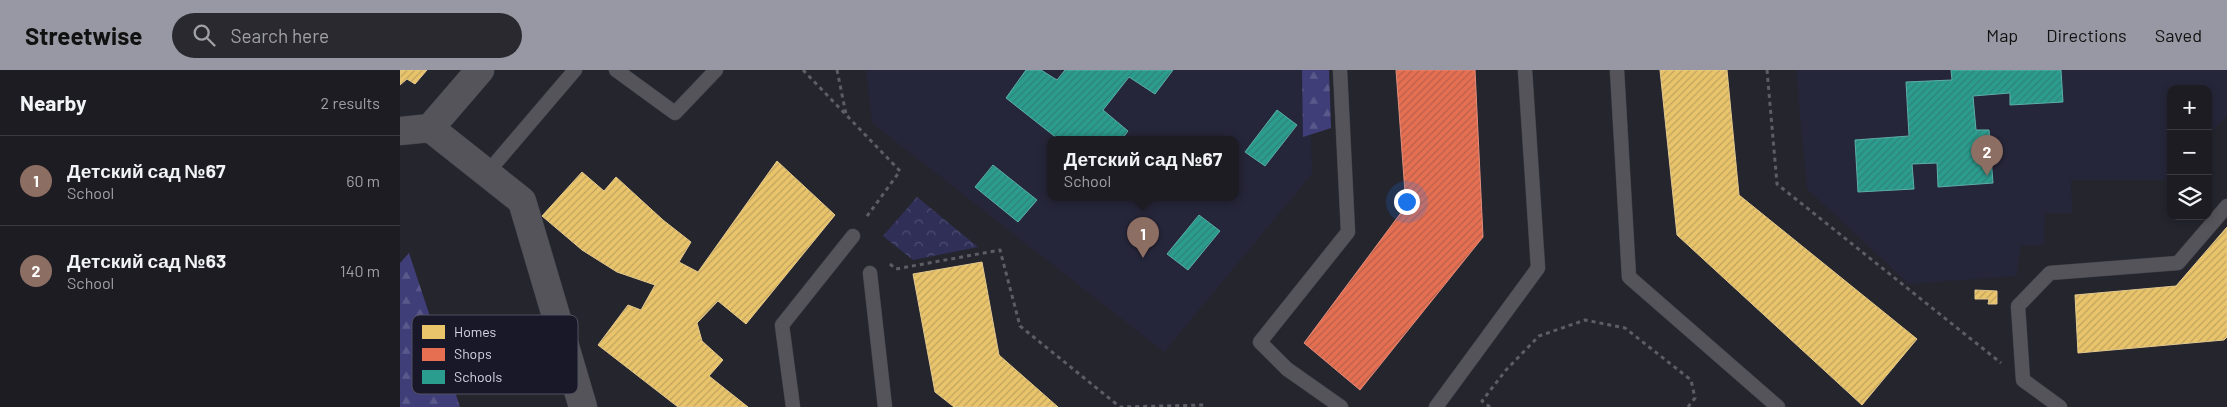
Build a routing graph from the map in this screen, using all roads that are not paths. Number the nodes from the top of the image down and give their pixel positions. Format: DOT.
graph roads {
  1 [pos="480,70"];
  2 [pos="575,70"];
  3 [pos="616,70"];
  4 [pos="716,70"];
  5 [pos="1340,70"];
  6 [pos="1524,70"];
  7 [pos="1617,70"];
  8 [pos="430,128"];
  9 [pos="400,132"];
  10 [pos="487,173"];
  11 [pos="2227,206"];
  12 [pos="853,236"];
  13 [pos="870,273"];
  14 [pos="556,315"];
  15 [pos="578,390"];
  16 [pos="583,407"];
  17 [pos="793,407"];
  18 [pos="885,407"];
  19 [pos="1341,407"];
  20 [pos="1436,407"];
  21 [pos="1778,407"];
  22 [pos="2060,407"];
  1 -- 8 [label="street"];
  2 -- 10 [label="lane"];
  3 -- 4 [label="lane"];
  5 -- 19 [label="lane"];
  6 -- 20 [label="lane"];
  7 -- 21 [label="lane"];
  8 -- 9 [label="street"];
  8 -- 10 [label="street"];
  10 -- 14 [label="street"];
  11 -- 22 [label="lane"];
  12 -- 17 [label="lane"];
  13 -- 18 [label="lane"];
  15 -- 16 [label="street"];
}
